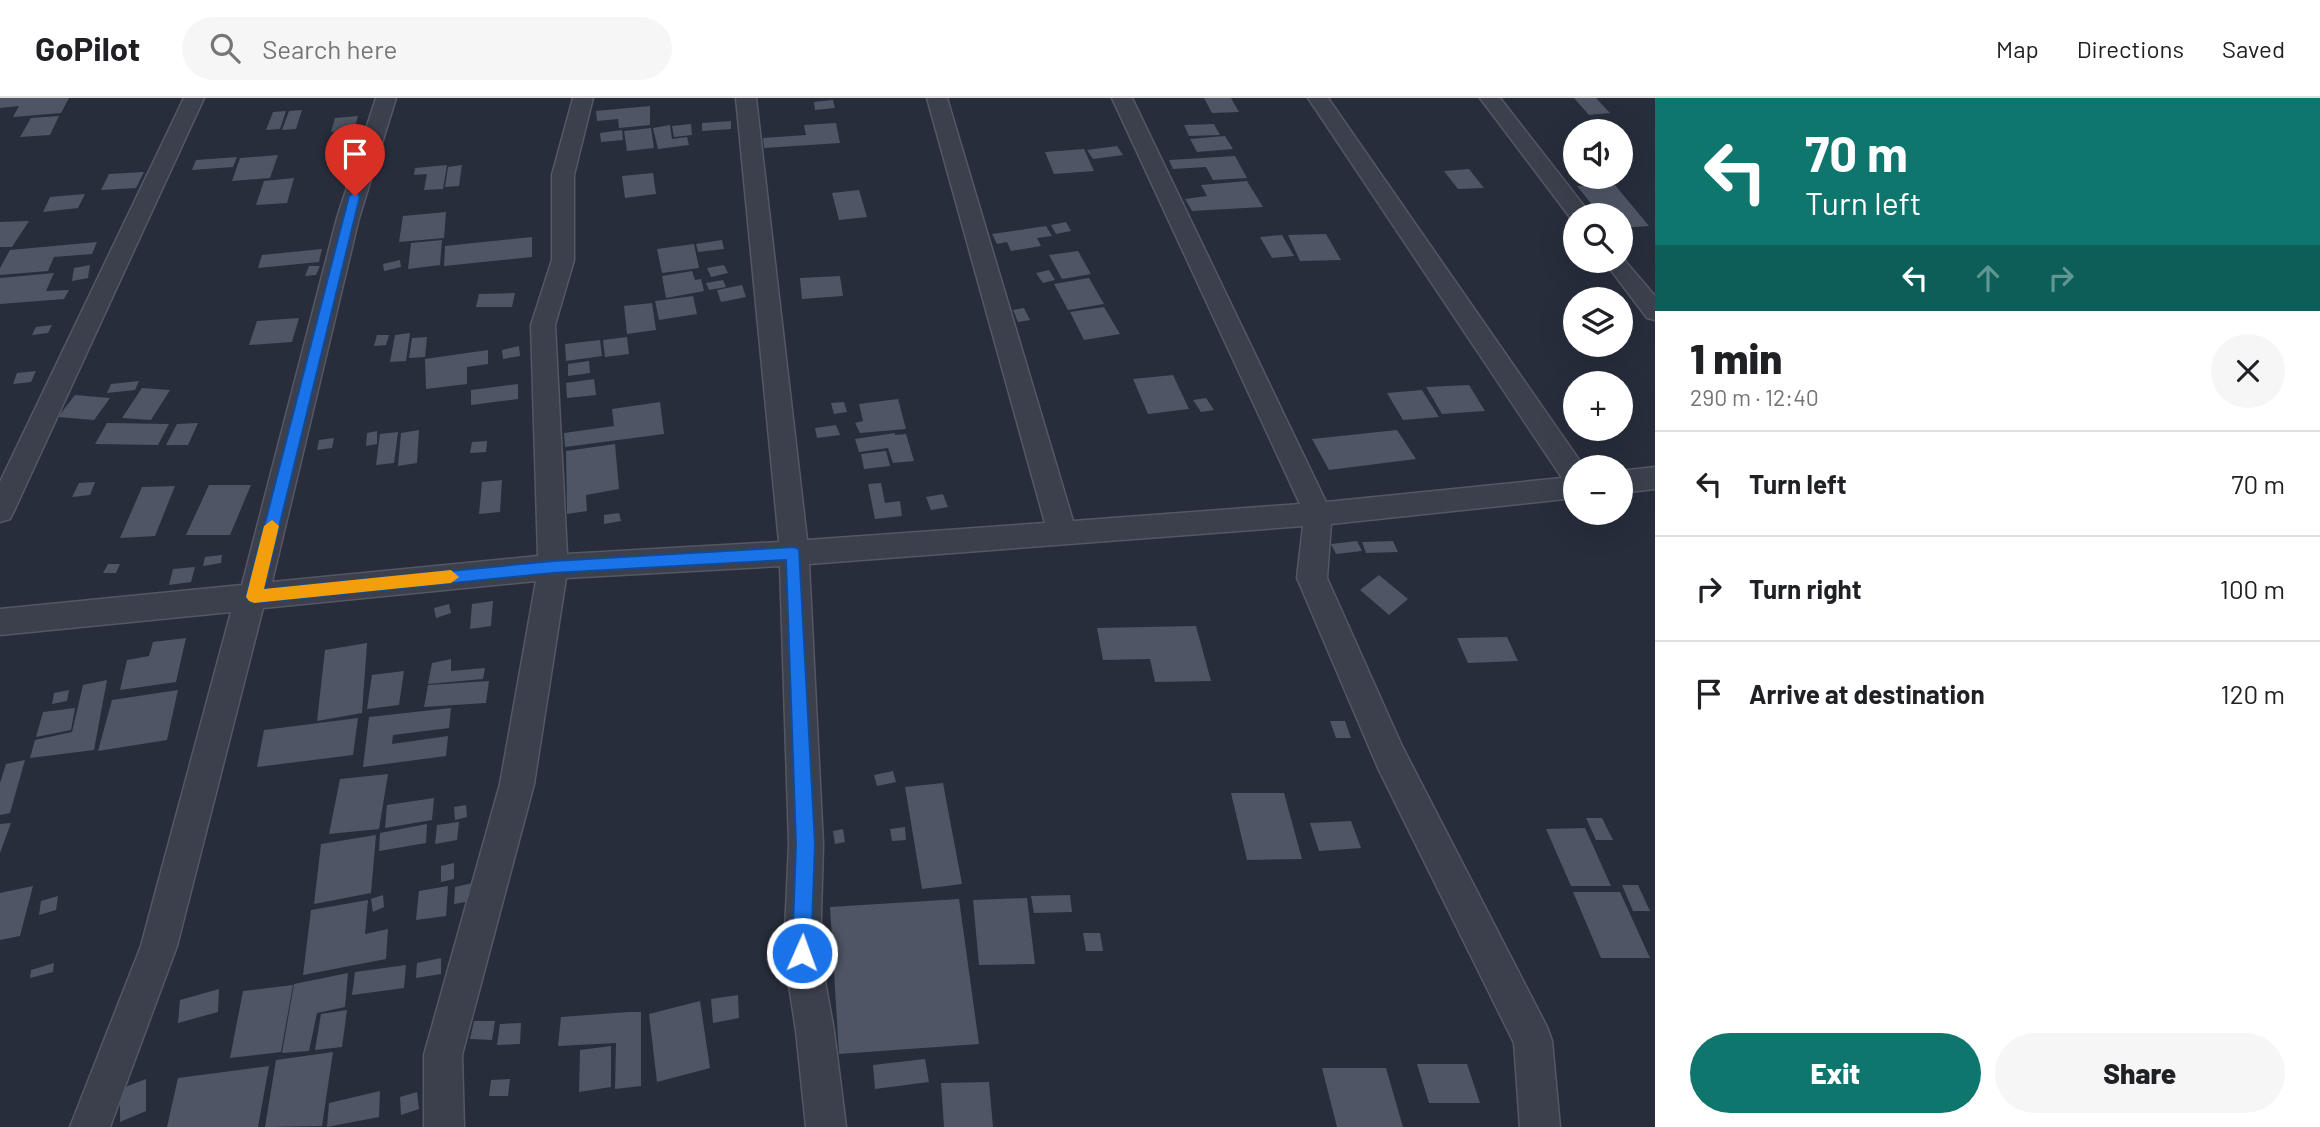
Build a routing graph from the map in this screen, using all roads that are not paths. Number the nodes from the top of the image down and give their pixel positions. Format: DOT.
graph roads {
  1 [pos="194,98"];
  2 [pos="386,98"];
  3 [pos="583,98"];
  4 [pos="746,98"];
  5 [pos="937,98"];
  6 [pos="1122,98"];
  7 [pos="1318,98"];
  8 [pos="1490,98"];
  9 [pos="1571,203"];
  10 [pos="1624,273"];
  11 [pos="1655,312"];
  12 [pos="1563,457"];
  13 [pos="1655,478"];
  14 [pos="1633,481"];
  15 [pos="1563,488"];
  16 [pos="0,511"];
  17 [pos="1318,514"];
  18 [pos="1062,532"];
  19 [pos="794,553"];
  20 [pos="553,567"];
  21 [pos="254,597"];
  22 [pos="0,622"];
  23 [pos="90,1127"];
  24 [pos="444,1127"];
  25 [pos="826,1127"];
  26 [pos="1540,1127"];
  1 -- 16 [label="street"];
  2 -- 21 [label="street"];
  3 -- 20 [label="street"];
  4 -- 19 [label="street"];
  5 -- 18 [label="street"];
  6 -- 17 [label="street"];
  7 -- 12 [label="street"];
  8 -- 9 [label="street"];
  10 -- 11 [label="street"];
  13 -- 14 [label="street"];
  15 -- 17 [label="street"];
  17 -- 18 [label="street"];
  17 -- 26 [label="street"];
  18 -- 19 [label="street"];
  19 -- 20 [label="street"];
  19 -- 25 [label="street"];
  20 -- 21 [label="street"];
  20 -- 24 [label="street"];
  21 -- 22 [label="street"];
  21 -- 23 [label="street"];
}
